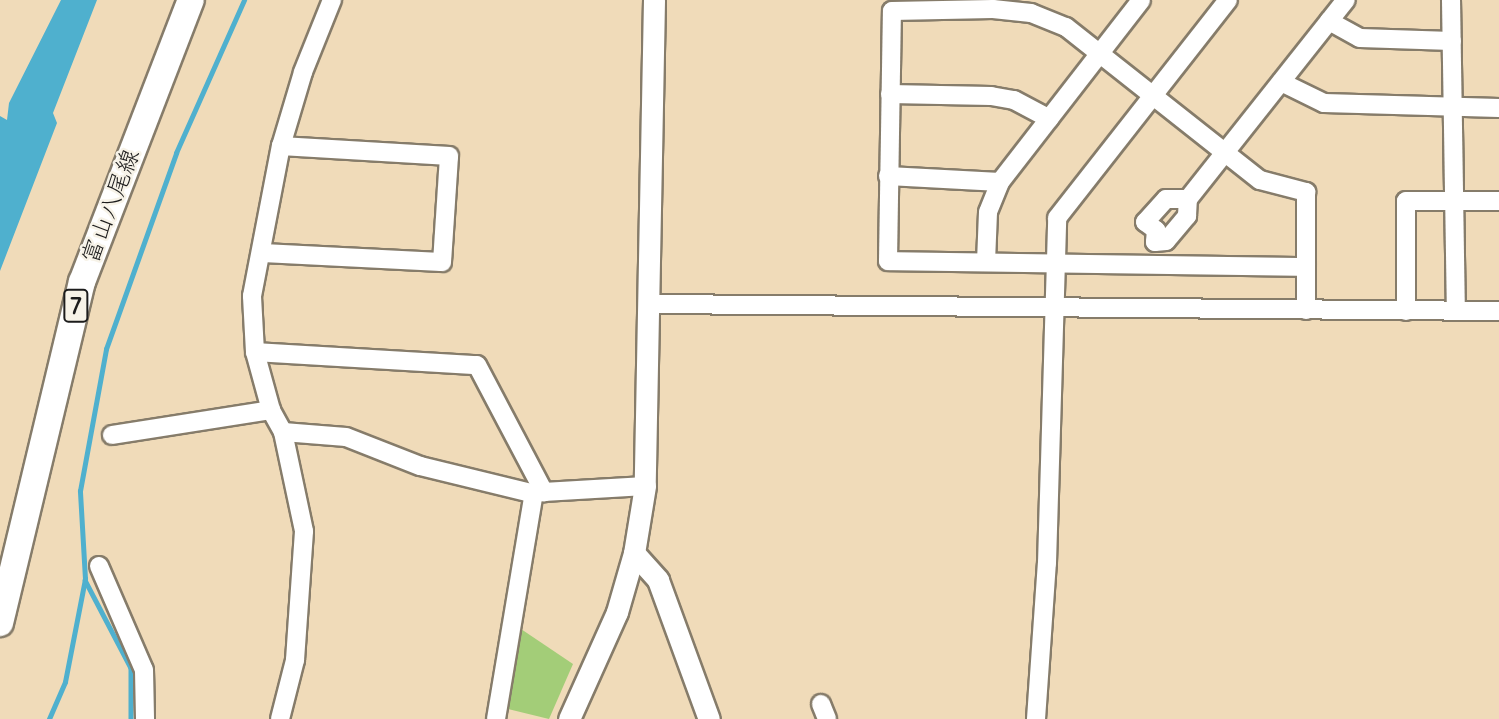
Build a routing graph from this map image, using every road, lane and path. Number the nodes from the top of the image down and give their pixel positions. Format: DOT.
graph roads {
  1 [pos="191,0"];
  2 [pos="332,0"];
  3 [pos="654,0"];
  4 [pos="1142,0"];
  5 [pos="1228,0"];
  6 [pos="1346,0"];
  7 [pos="1451,0"];
  8 [pos="993,4"];
  9 [pos="1329,21"];
  10 [pos="1452,41"];
  11 [pos="1099,54"];
  12 [pos="1281,82"];
  13 [pos="890,94"];
  14 [pos="1151,96"];
  15 [pos="1452,108"];
  16 [pos="1499,108"];
  17 [pos="1049,119"];
  18 [pos="281,146"];
  19 [pos="1224,154"];
  20 [pos="888,176"];
  21 [pos="1000,182"];
  22 [pos="1188,200"];
  23 [pos="1499,201"];
  24 [pos="1454,202"];
  25 [pos="1155,242"];
  26 [pos="262,253"];
  27 [pos="986,262"];
  28 [pos="1156,262"];
  29 [pos="1054,263"];
  30 [pos="1306,267"];
  31 [pos="651,304"];
  32 [pos="1052,307"];
  33 [pos="1306,310"];
  34 [pos="1406,310"];
  35 [pos="1456,311"];
  36 [pos="1499,311"];
  37 [pos="255,352"];
  38 [pos="271,410"];
  39 [pos="283,432"];
  40 [pos="112,435"];
  41 [pos="645,486"];
  42 [pos="539,492"];
  43 [pos="634,553"];
  44 [pos="99,566"];
  45 [pos="0,623"];
  46 [pos="145,719"];
  47 [pos="280,719"];
  48 [pos="496,719"];
  49 [pos="569,719"];
  50 [pos="709,719"];
  51 [pos="1036,719"];
  1 -- 45 [label="main road, 富山八尾線 / 7"];
  2 -- 18 [label="street"];
  3 -- 31 [label="street"];
  4 -- 11 [label="street"];
  5 -- 14 [label="street"];
  6 -- 9 [label="street"];
  7 -- 10 [label="street"];
  8 -- 11 [label="street"];
  8 -- 13 [label="street"];
  9 -- 10 [label="street"];
  9 -- 12 [label="street"];
  10 -- 15 [label="street"];
  11 -- 14 [label="street"];
  11 -- 17 [label="street"];
  12 -- 15 [label="street"];
  12 -- 19 [label="street"];
  13 -- 17 [label="street"];
  13 -- 20 [label="street"];
  14 -- 19 [label="street"];
  14 -- 29 [label="street"];
  15 -- 16 [label="street"];
  15 -- 24 [label="street"];
  17 -- 21 [label="street"];
  18 -- 26 [label="street"];
  18 -- 26 [label="street"];
  19 -- 22 [label="street"];
  19 -- 30 [label="street"];
  20 -- 21 [label="street"];
  20 -- 27 [label="street"];
  21 -- 27 [label="street"];
  22 -- 25 [label="street"];
  22 -- 25 [label="street"];
  23 -- 24 [label="street"];
  24 -- 34 [label="street"];
  24 -- 35 [label="street"];
  25 -- 28 [label="street"];
  26 -- 37 [label="street"];
  27 -- 29 [label="street"];
  28 -- 29 [label="street"];
  28 -- 30 [label="street"];
  29 -- 32 [label="street"];
  30 -- 33 [label="street"];
  31 -- 32 [label="street"];
  31 -- 41 [label="street"];
  32 -- 33 [label="street"];
  32 -- 51 [label="street"];
  33 -- 34 [label="street"];
  34 -- 35 [label="street"];
  35 -- 36 [label="street"];
  37 -- 38 [label="street"];
  37 -- 42 [label="street"];
  38 -- 39 [label="street"];
  38 -- 40 [label="street"];
  39 -- 42 [label="street"];
  39 -- 47 [label="street"];
  41 -- 42 [label="street"];
  41 -- 43 [label="street"];
  42 -- 48 [label="street"];
  43 -- 49 [label="street"];
  43 -- 50 [label="street"];
  44 -- 46 [label="street"];
}
